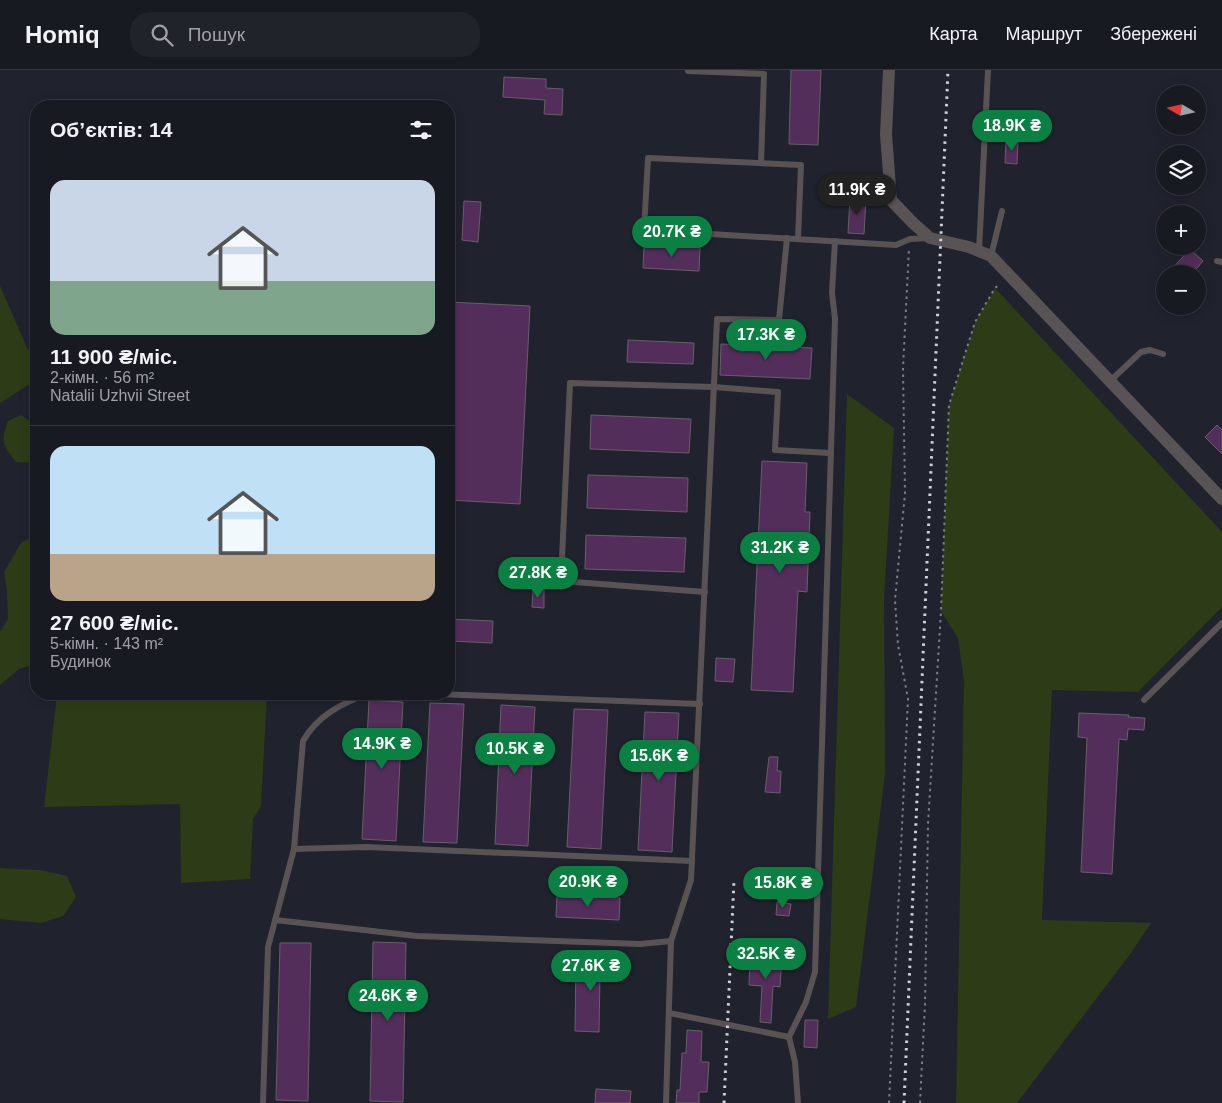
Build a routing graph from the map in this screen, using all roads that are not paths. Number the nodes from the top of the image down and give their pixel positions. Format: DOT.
graph roads {
  1 [pos="688,70"];
  2 [pos="889,70"];
  3 [pos="988,70"];
  4 [pos="761,163"];
  5 [pos="1002,211"];
  6 [pos="787,238"];
  7 [pos="930,238"];
  8 [pos="798,239"];
  9 [pos="835,241"];
  10 [pos="979,251"];
  11 [pos="991,256"];
  12 [pos="1163,354"];
  13 [pos="1109,382"];
  14 [pos="714,387"];
  15 [pos="831,453"];
  16 [pos="1222,499"];
  17 [pos="705,592"];
  18 [pos="1222,623"];
  19 [pos="455,695"];
  20 [pos="352,700"];
  21 [pos="1144,700"];
  22 [pos="700,704"];
  23 [pos="294,849"];
  24 [pos="692,861"];
  25 [pos="275,920"];
  26 [pos="671,941"];
  27 [pos="669,1013"];
  28 [pos="789,1037"];
  29 [pos="263,1103"];
  30 [pos="666,1103"];
  31 [pos="798,1103"];
  1 -- 4 [label="lane"];
  2 -- 7 [label="street"];
  3 -- 10 [label="lane"];
  4 -- 6 [label="lane"];
  4 -- 8 [label="lane"];
  5 -- 11 [label="lane"];
  6 -- 8 [label="lane"];
  6 -- 14 [label="lane"];
  7 -- 9 [label="lane"];
  7 -- 10 [label="street"];
  8 -- 9 [label="lane"];
  9 -- 15 [label="lane"];
  10 -- 11 [label="street"];
  11 -- 13 [label="street"];
  12 -- 13 [label="lane"];
  13 -- 16 [label="street"];
  14 -- 15 [label="lane"];
  14 -- 17 [label="lane"];
  14 -- 17 [label="lane"];
  15 -- 28 [label="lane"];
  17 -- 22 [label="lane"];
  18 -- 21 [label="lane"];
  19 -- 22 [label="lane"];
  20 -- 23 [label="lane"];
  22 -- 24 [label="lane"];
  23 -- 24 [label="lane"];
  23 -- 25 [label="lane"];
  24 -- 26 [label="lane"];
  25 -- 26 [label="lane"];
  25 -- 29 [label="lane"];
  26 -- 27 [label="lane"];
  27 -- 28 [label="lane"];
  27 -- 30 [label="lane"];
  28 -- 31 [label="lane"];
}
